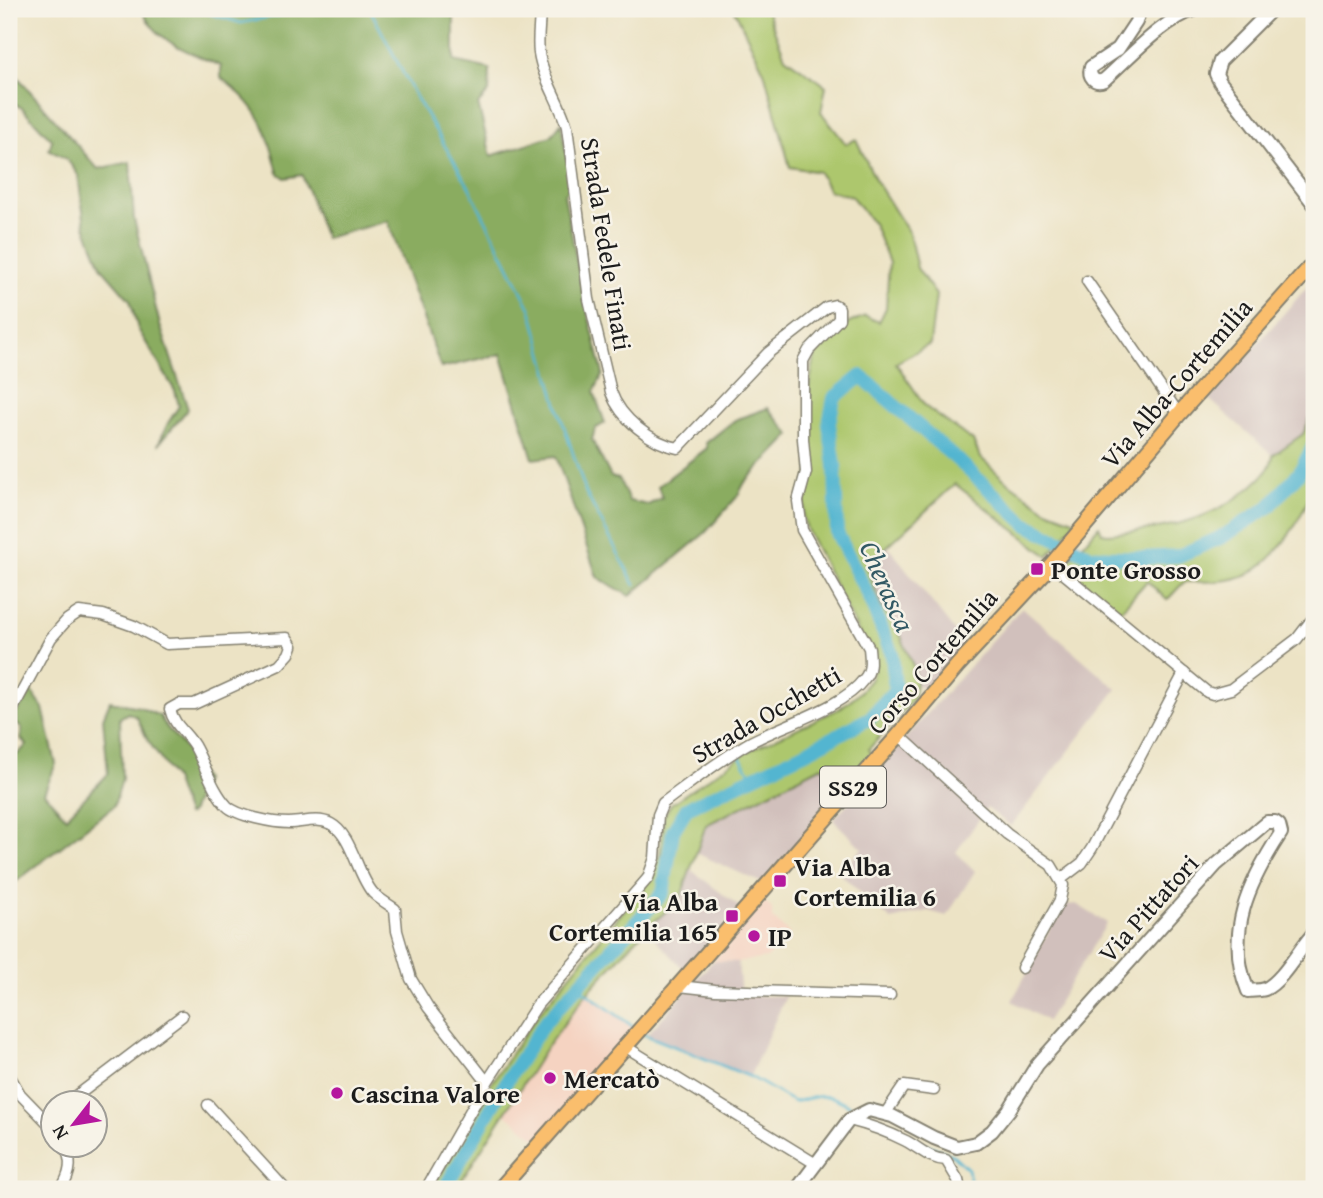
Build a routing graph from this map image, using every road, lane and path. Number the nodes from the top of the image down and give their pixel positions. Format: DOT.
graph roads {
  1 [pos="540,9"];
  2 [pos="1140,9"];
  3 [pos="1197,9"];
  4 [pos="1272,9"];
  5 [pos="1314,204"];
  6 [pos="1314,263"];
  7 [pos="1087,281"];
  8 [pos="837,306"];
  9 [pos="1179,414"];
  10 [pos="1053,562"];
  11 [pos="1314,617"];
  12 [pos="1184,673"];
  13 [pos="10,714"];
  14 [pos="899,735"];
  15 [pos="1061,879"];
  16 [pos="1314,933"];
  17 [pos="1022,968"];
  18 [pos="679,986"];
  19 [pos="890,995"];
  20 [pos="183,1016"];
  21 [pos="639,1031"];
  22 [pos="9,1075"];
  23 [pos="487,1083"];
  24 [pos="85,1090"];
  25 [pos="934,1090"];
  26 [pos="208,1105"];
  27 [pos="38,1110"];
  28 [pos="885,1114"];
  29 [pos="858,1115"];
  30 [pos="69,1160"];
  31 [pos="816,1164"];
  32 [pos="61,1189"];
  33 [pos="285,1189"];
  34 [pos="426,1189"];
  35 [pos="500,1189"];
  36 [pos="797,1189"];
  37 [pos="960,1189"];
  1 -- 8 [label="street, Strada Fedele Finati"];
  2 -- 3 [label="street"];
  4 -- 5 [label="street"];
  6 -- 9 [label="main road, Via Alba-Cortemilia / SS29"];
  7 -- 9 [label="street"];
  8 -- 23 [label="street, Strada Occhetti"];
  9 -- 10 [label="main road, Via Alba-Cortemilia / SS29"];
  10 -- 12 [label="street"];
  10 -- 14 [label="main road, Corso Cortemilia / SS29"];
  11 -- 12 [label="street"];
  12 -- 15 [label="street"];
  13 -- 23 [label="street"];
  14 -- 15 [label="street"];
  14 -- 18 [label="main road, Corso Cortemilia / SS29"];
  15 -- 17 [label="street"];
  16 -- 28 [label="street, Via Pittatori"];
  18 -- 19 [label="street"];
  18 -- 21 [label="main road, Corso Cortemilia / SS29"];
  20 -- 24 [label="street"];
  21 -- 31 [label="street"];
  21 -- 35 [label="main road, Corso Cortemilia / SS29"];
  22 -- 27 [label="street"];
  23 -- 34 [label="street, Strada Occhetti"];
  25 -- 28 [label="street"];
  26 -- 33 [label="street"];
  28 -- 29 [label="street, Via Pittatori"];
  29 -- 31 [label="street"];
  29 -- 37 [label="street"];
  30 -- 32 [label="street"];
  31 -- 36 [label="street"];
}
